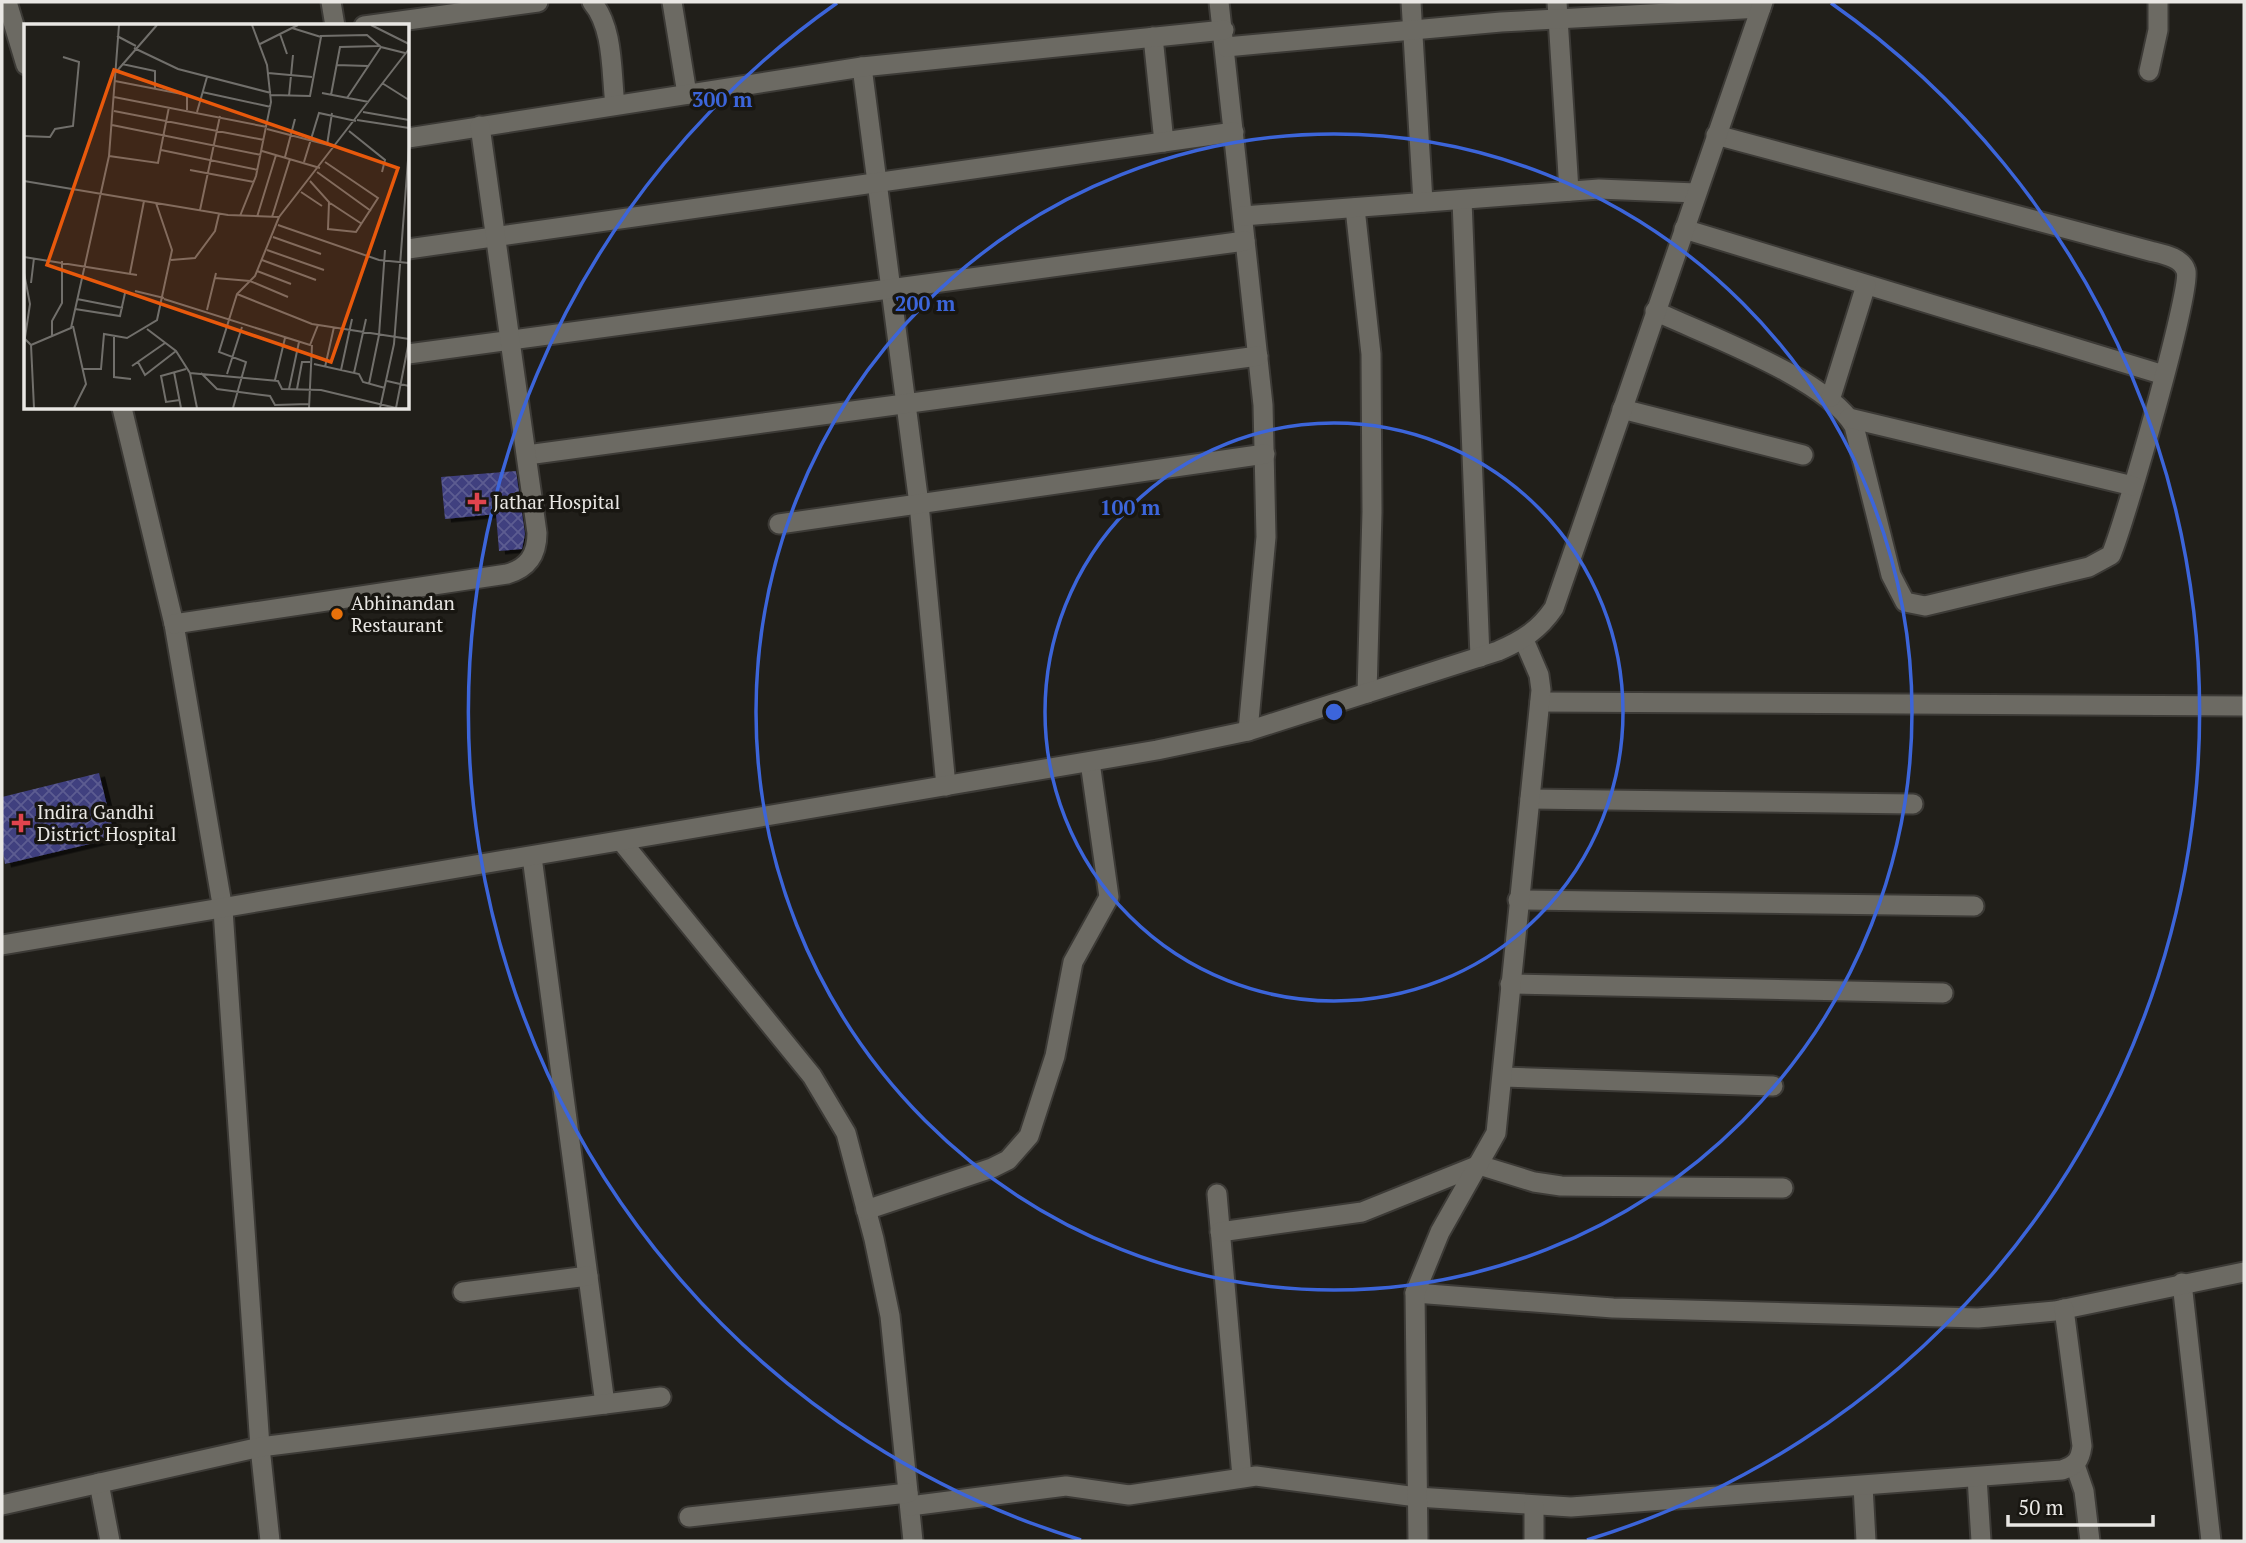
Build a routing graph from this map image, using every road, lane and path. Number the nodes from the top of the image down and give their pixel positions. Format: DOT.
graph roads {
  1 [pos="331,2"];
  2 [pos="538,2"];
  3 [pos="592,2"];
  4 [pos="672,2"];
  5 [pos="1219,2"];
  6 [pos="1411,2"];
  7 [pos="2158,2"];
  8 [pos="1762,5"];
  9 [pos="11,6"];
  10 [pos="1686,7"];
  11 [pos="1557,10"];
  12 [pos="335,24"];
  13 [pos="378,24"];
  14 [pos="1414,30"];
  15 [pos="1153,37"];
  16 [pos="1225,38"];
  17 [pos="24,57"];
  18 [pos="862,67"];
  19 [pos="2150,71"];
  20 [pos="687,94"];
  21 [pos="615,105"];
  22 [pos="480,126"];
  23 [pos="1234,132"];
  24 [pos="1716,135"];
  25 [pos="410,138"];
  26 [pos="1164,142"];
  27 [pos="876,183"];
  28 [pos="1569,191"];
  29 [pos="1696,193"];
  30 [pos="1462,200"];
  31 [pos="1423,202"];
  32 [pos="1355,208"];
  33 [pos="1242,216"];
  34 [pos="1684,229"];
  35 [pos="497,236"];
  36 [pos="1245,241"];
  37 [pos="410,249"];
  38 [pos="1866,285"];
  39 [pos="889,289"];
  40 [pos="1655,312"];
  41 [pos="513,340"];
  42 [pos="410,354"];
  43 [pos="1258,356"];
  44 [pos="2164,375"];
  45 [pos="1830,397"];
  46 [pos="906,403"];
  47 [pos="1622,408"];
  48 [pos="122,410"];
  49 [pos="1849,418"];
  50 [pos="1265,454"];
  51 [pos="527,455"];
  52 [pos="1803,455"];
  53 [pos="2133,486"];
  54 [pos="919,504"];
  55 [pos="779,524"];
  56 [pos="174,624"];
  57 [pos="1524,640"];
  58 [pos="1480,657"];
  59 [pos="1367,693"];
  60 [pos="1540,702"];
  61 [pos="2244,706"];
  62 [pos="1248,731"];
  63 [pos="1090,762"];
  64 [pos="946,786"];
  65 [pos="1530,799"];
  66 [pos="1913,804"];
  67 [pos="622,842"];
  68 [pos="532,857"];
  69 [pos="1518,900"];
  70 [pos="1974,906"];
  71 [pos="223,910"];
  72 [pos="2,945"];
  73 [pos="1510,984"];
  74 [pos="1943,993"];
  75 [pos="1503,1077"];
  76 [pos="1773,1086"];
  77 [pos="1479,1165"];
  78 [pos="1783,1188"];
  79 [pos="1217,1194"];
  80 [pos="866,1210"];
  81 [pos="1220,1232"];
  82 [pos="2244,1272"];
  83 [pos="588,1276"];
  84 [pos="2182,1283"];
  85 [pos="463,1292"];
  86 [pos="1415,1293"];
  87 [pos="2064,1309"];
  88 [pos="660,1397"];
  89 [pos="605,1404"];
  90 [pos="260,1447"];
  91 [pos="2075,1465"];
  92 [pos="1242,1477"];
  93 [pos="1977,1477"];
  94 [pos="99,1483"];
  95 [pos="1863,1486"];
  96 [pos="1417,1497"];
  97 [pos="909,1500"];
  98 [pos="2,1505"];
  99 [pos="1534,1506"];
  100 [pos="689,1517"];
  101 [pos="110,1541"];
  102 [pos="270,1541"];
  103 [pos="913,1541"];
  104 [pos="1418,1541"];
  105 [pos="1534,1541"];
  106 [pos="1866,1541"];
  107 [pos="1981,1541"];
  108 [pos="2090,1541"];
  109 [pos="2211,1541"];
  1 -- 12 [label="street"];
  2 -- 13 [label="street"];
  3 -- 21 [label="street"];
  4 -- 20 [label="street"];
  5 -- 16 [label="street"];
  6 -- 14 [label="street"];
  7 -- 19 [label="street"];
  8 -- 10 [label="street"];
  8 -- 24 [label="street"];
  9 -- 17 [label="street"];
  10 -- 11 [label="street"];
  11 -- 14 [label="street"];
  11 -- 28 [label="street"];
  14 -- 16 [label="street"];
  14 -- 31 [label="street"];
  15 -- 16 [label="street"];
  15 -- 18 [label="street"];
  15 -- 26 [label="street"];
  16 -- 23 [label="street"];
  18 -- 20 [label="street"];
  18 -- 27 [label="street"];
  20 -- 21 [label="street"];
  21 -- 22 [label="street"];
  22 -- 25 [label="street"];
  22 -- 35 [label="street"];
  23 -- 26 [label="street"];
  23 -- 33 [label="street"];
  24 -- 29 [label="street"];
  24 -- 44 [label="street"];
  26 -- 27 [label="street"];
  27 -- 35 [label="street"];
  27 -- 39 [label="street"];
  28 -- 29 [label="street"];
  28 -- 30 [label="street"];
  29 -- 34 [label="street"];
  30 -- 31 [label="street"];
  30 -- 58 [label="street"];
  31 -- 32 [label="street"];
  32 -- 33 [label="street"];
  32 -- 59 [label="street"];
  33 -- 36 [label="street"];
  34 -- 38 [label="street"];
  34 -- 40 [label="street"];
  35 -- 37 [label="street"];
  35 -- 41 [label="street"];
  36 -- 39 [label="street"];
  36 -- 43 [label="street"];
  38 -- 44 [label="street"];
  38 -- 45 [label="street"];
  39 -- 41 [label="street"];
  39 -- 46 [label="street"];
  40 -- 45 [label="street"];
  40 -- 47 [label="street"];
  41 -- 42 [label="street"];
  41 -- 51 [label="street"];
  43 -- 46 [label="street"];
  43 -- 50 [label="street"];
  44 -- 53 [label="street"];
  45 -- 49 [label="street"];
  46 -- 51 [label="street"];
  46 -- 54 [label="street"];
  47 -- 52 [label="street"];
  47 -- 57 [label="street"];
  48 -- 56 [label="street"];
  49 -- 53 [label="street"];
  49 -- 53 [label="street"];
  50 -- 54 [label="street"];
  50 -- 62 [label="street"];
  51 -- 56 [label="street"];
  54 -- 55 [label="street"];
  54 -- 64 [label="street"];
  56 -- 71 [label="street"];
  57 -- 58 [label="street"];
  57 -- 60 [label="street"];
  58 -- 59 [label="street"];
  59 -- 62 [label="street"];
  60 -- 61 [label="street"];
  60 -- 65 [label="street"];
  62 -- 63 [label="street"];
  63 -- 64 [label="street"];
  63 -- 80 [label="street"];
  64 -- 67 [label="street"];
  65 -- 66 [label="street"];
  65 -- 69 [label="street"];
  67 -- 68 [label="street"];
  67 -- 80 [label="street"];
  68 -- 71 [label="street"];
  68 -- 83 [label="street"];
  69 -- 70 [label="street"];
  69 -- 73 [label="street"];
  71 -- 72 [label="street"];
  71 -- 90 [label="street"];
  73 -- 74 [label="street"];
  73 -- 75 [label="street"];
  75 -- 76 [label="street"];
  75 -- 77 [label="street"];
  77 -- 78 [label="street"];
  77 -- 81 [label="street"];
  77 -- 86 [label="street"];
  79 -- 81 [label="street"];
  80 -- 97 [label="street"];
  81 -- 92 [label="street"];
  82 -- 84 [label="street"];
  83 -- 85 [label="street"];
  83 -- 89 [label="street"];
  84 -- 87 [label="street"];
  84 -- 109 [label="street"];
  86 -- 87 [label="street"];
  86 -- 96 [label="street"];
  87 -- 91 [label="street"];
  88 -- 89 [label="street"];
  89 -- 90 [label="street"];
  90 -- 94 [label="street"];
  90 -- 102 [label="street"];
  91 -- 93 [label="street"];
  91 -- 108 [label="street"];
  92 -- 96 [label="street"];
  92 -- 97 [label="street"];
  93 -- 95 [label="street"];
  93 -- 107 [label="street"];
  94 -- 98 [label="street"];
  94 -- 101 [label="street"];
  95 -- 99 [label="street"];
  95 -- 106 [label="street"];
  96 -- 99 [label="street"];
  96 -- 104 [label="street"];
  97 -- 100 [label="street"];
  97 -- 103 [label="street"];
  99 -- 105 [label="street"];
}
